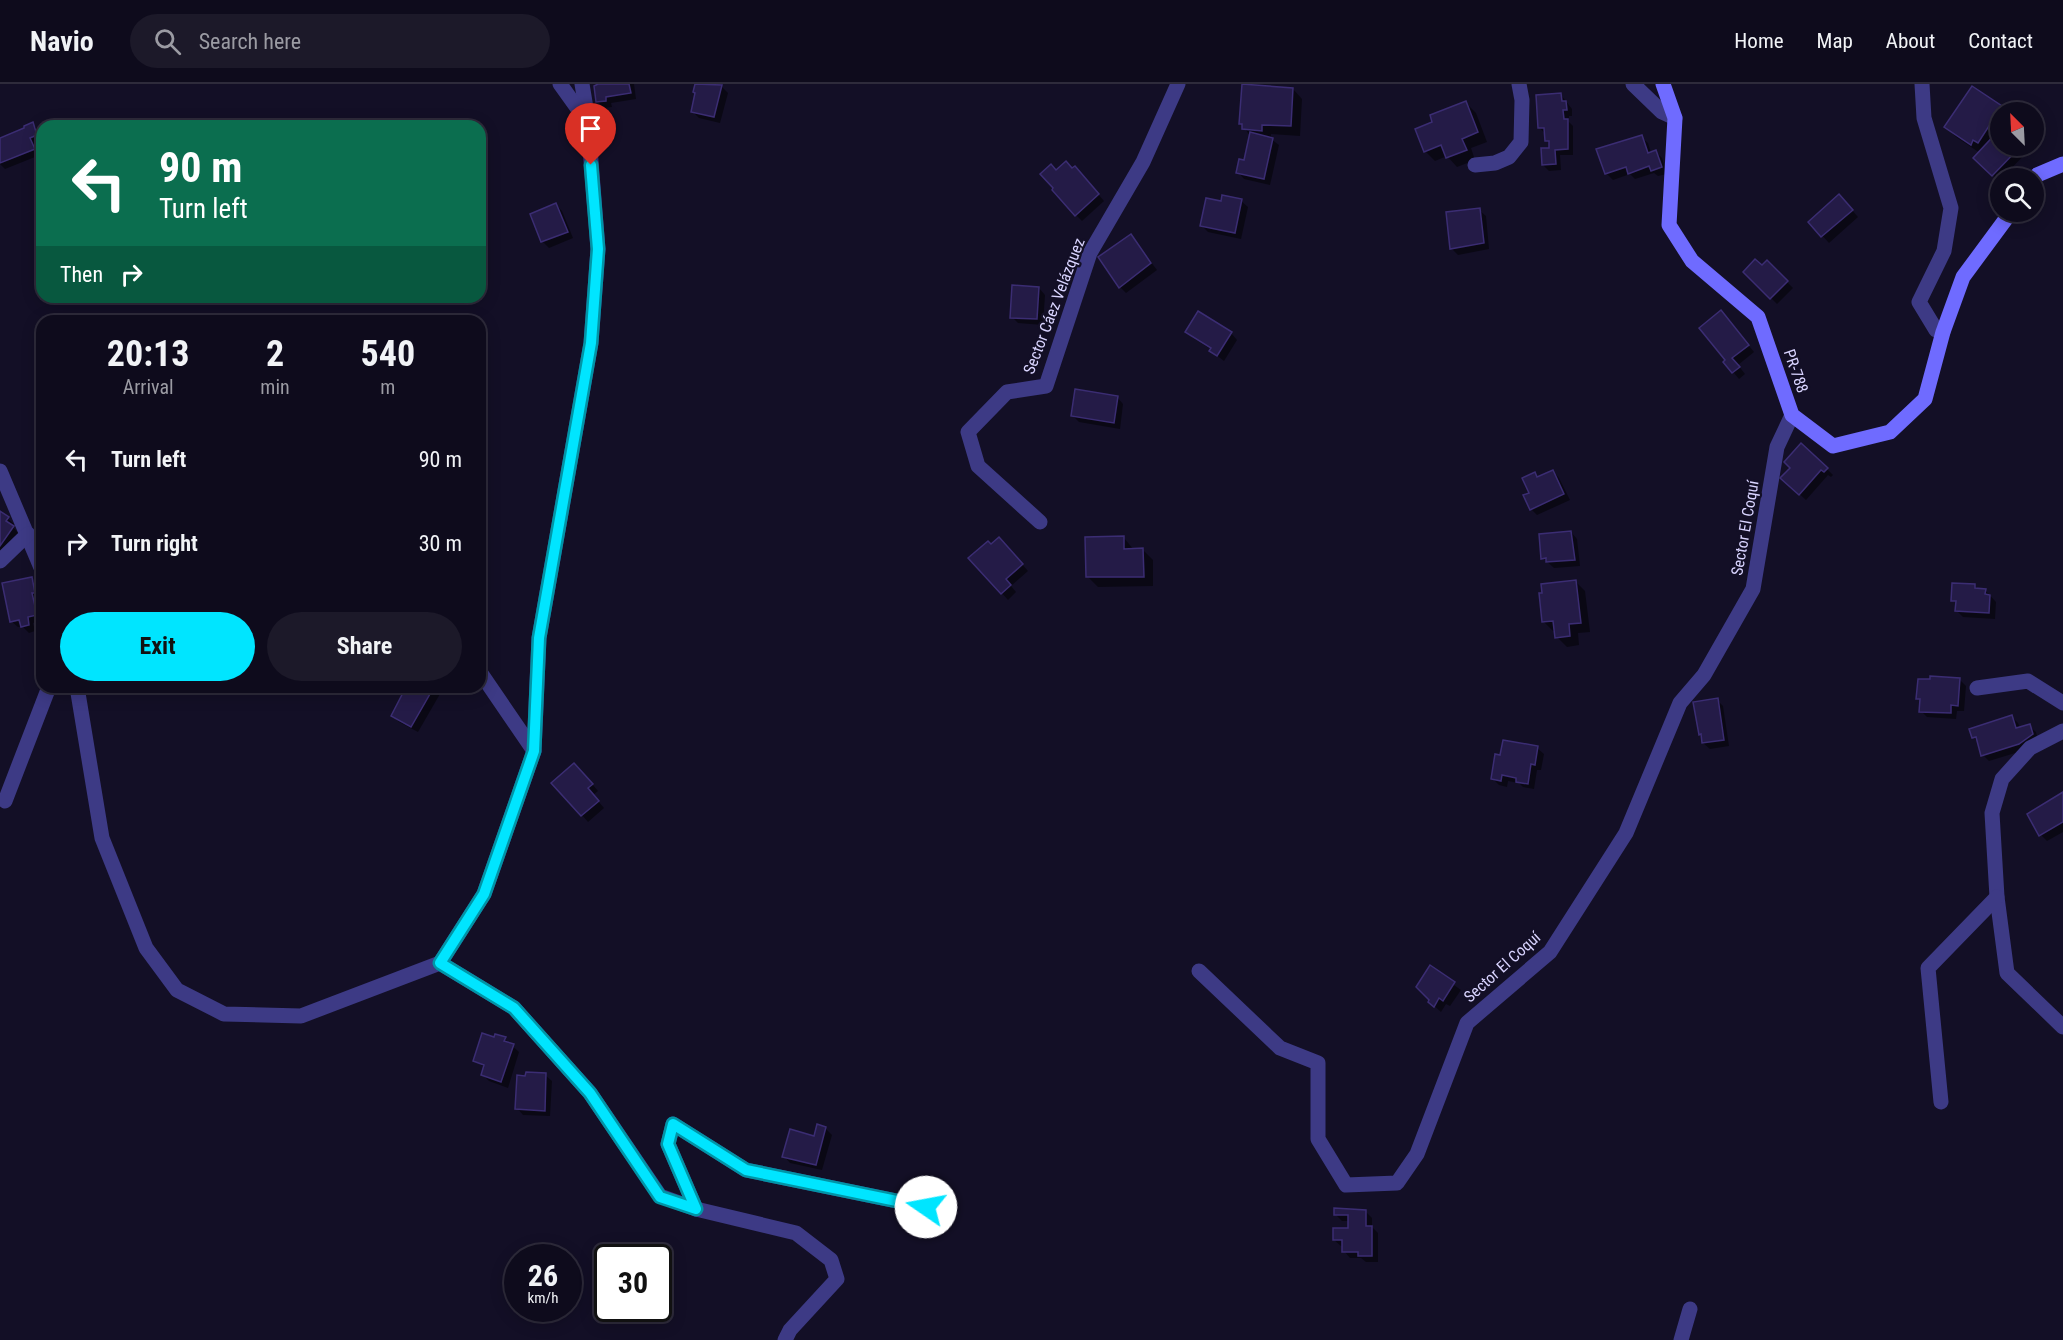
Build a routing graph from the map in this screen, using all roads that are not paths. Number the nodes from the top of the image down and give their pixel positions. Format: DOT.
graph roads {
  1 [pos="560,84"];
  2 [pos="582,84"];
  3 [pos="1178,84"];
  4 [pos="1519,84"];
  5 [pos="1633,84"];
  6 [pos="1663,84"];
  7 [pos="1922,84"];
  8 [pos="1675,118"];
  9 [pos="588,123"];
  10 [pos="2063,164"];
  11 [pos="1475,165"];
  12 [pos="2044,172"];
  13 [pos="2004,222"];
  14 [pos="1943,332"];
  15 [pos="1792,415"];
  16 [pos="0,471"];
  17 [pos="1040,522"];
  18 [pos="28,534"];
  19 [pos="36,555"];
  20 [pos="0,561"];
  21 [pos="486,681"];
  22 [pos="1977,688"];
  23 [pos="48,693"];
  24 [pos="78,693"];
  25 [pos="2063,703"];
  26 [pos="2063,730"];
  27 [pos="534,751"];
  28 [pos="5,801"];
  29 [pos="1997,897"];
  30 [pos="440,963"];
  31 [pos="1199,971"];
  32 [pos="2063,1027"];
  33 [pos="1941,1102"];
  34 [pos="926,1207"];
  35 [pos="696,1209"];
  36 [pos="1690,1309"];
  37 [pos="785,1340"];
  38 [pos="1682,1340"];
  1 -- 9 [label="street"];
  2 -- 9 [label="street"];
  3 -- 17 [label="street, Sector Cáez Velázquez"];
  4 -- 11 [label="street"];
  5 -- 8 [label="street"];
  6 -- 8 [label="street, PR-788 / PR-788"];
  7 -- 14 [label="street"];
  8 -- 15 [label="street, PR-788 / PR-788"];
  9 -- 27 [label="street"];
  10 -- 12 [label="street"];
  13 -- 14 [label="street, PR-788 / PR-788"];
  14 -- 15 [label="street, PR-788 / PR-788"];
  15 -- 31 [label="street, Sector El Coquí"];
  16 -- 18 [label="street"];
  18 -- 19 [label="street"];
  18 -- 20 [label="street"];
  21 -- 27 [label="street"];
  22 -- 25 [label="street"];
  23 -- 28 [label="street"];
  24 -- 30 [label="street"];
  26 -- 29 [label="street"];
  27 -- 30 [label="street"];
  29 -- 32 [label="street"];
  29 -- 33 [label="street"];
  30 -- 35 [label="street"];
  34 -- 35 [label="street"];
  35 -- 37 [label="street"];
  36 -- 38 [label="street"];
}
